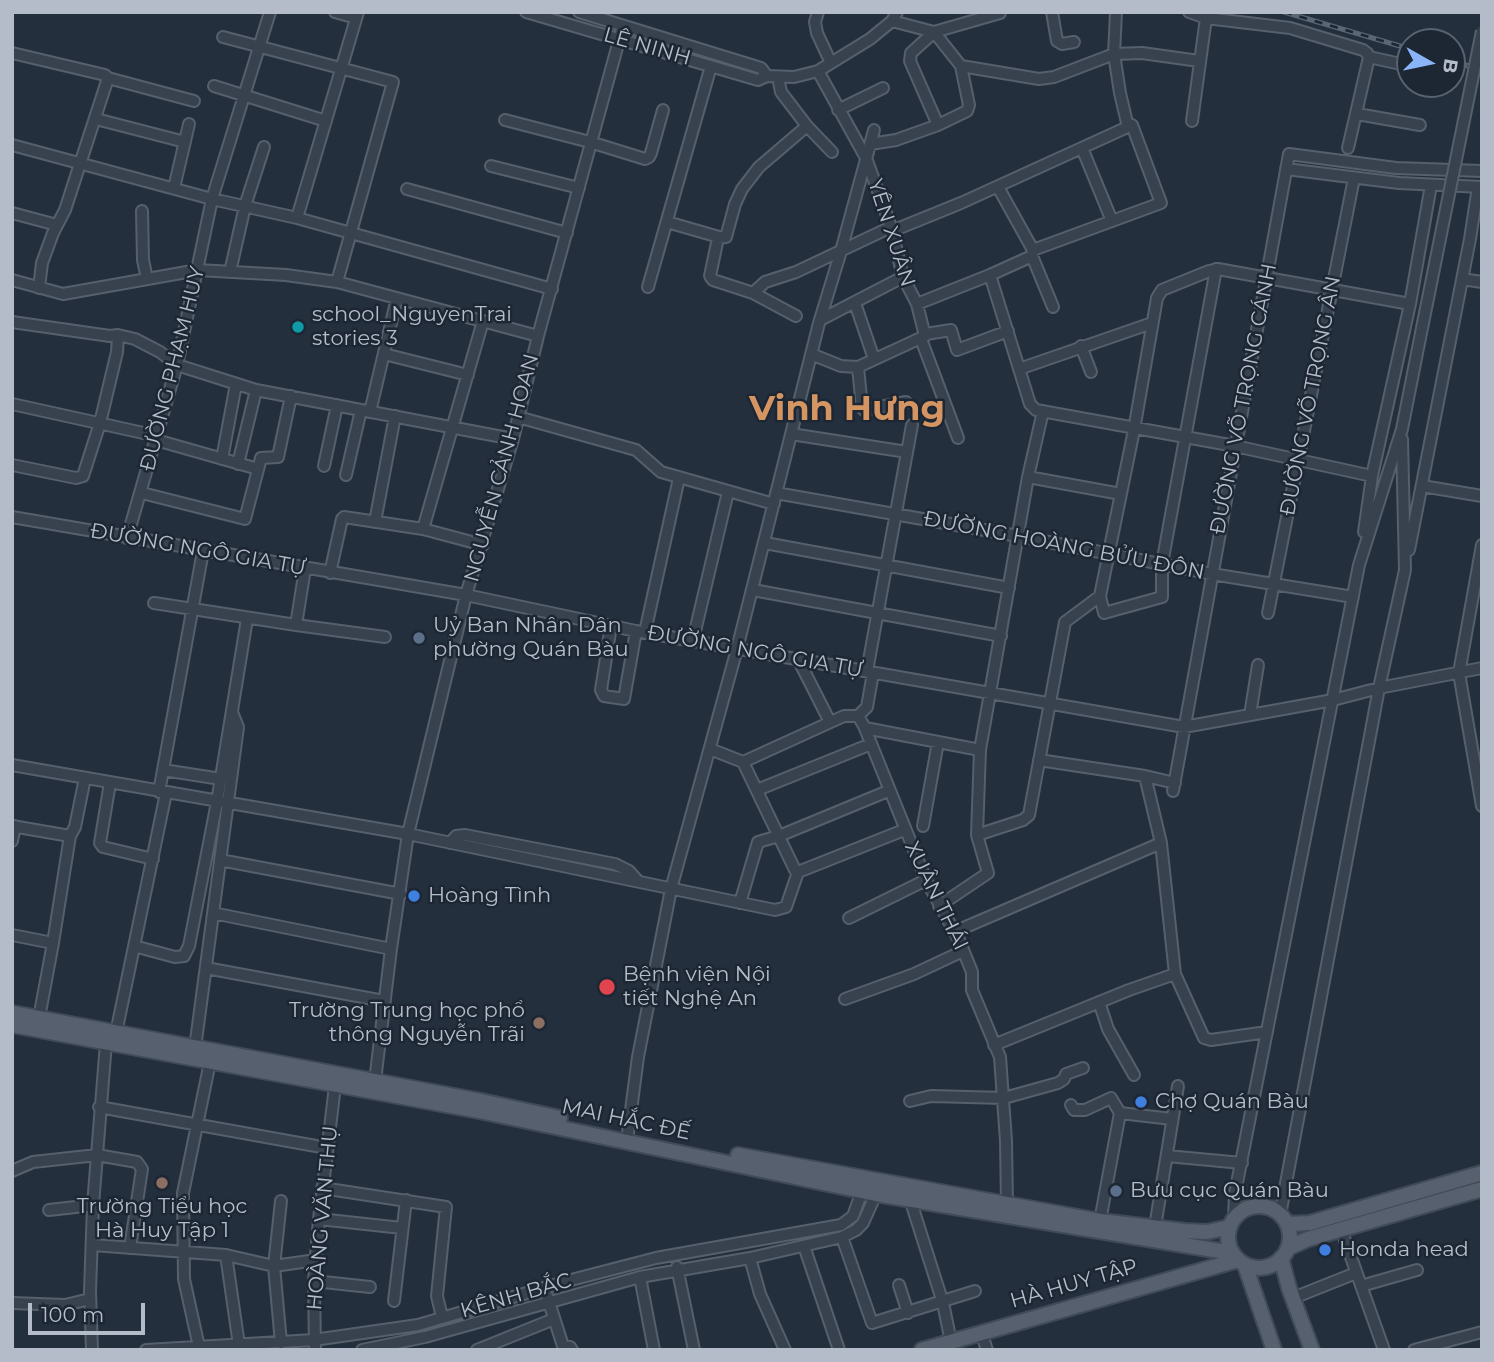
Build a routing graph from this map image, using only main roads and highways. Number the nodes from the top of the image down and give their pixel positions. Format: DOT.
graph roads {
  1 [pos="12,1013"];
  2 [pos="12,1025"];
  3 [pos="111,1038"];
  4 [pos="256,1065"];
  5 [pos="480,1106"];
  6 [pos="712,1155"];
  7 [pos="1482,1173"];
  8 [pos="1482,1189"];
  9 [pos="1284,1220"];
  10 [pos="1232,1223"];
  11 [pos="1285,1253"];
  12 [pos="1238,1259"];
  13 [pos="922,1350"];
  14 [pos="1274,1350"];
  15 [pos="1312,1350"];
  1 -- 3 [label="main road, MAI HẮC ĐẾ"];
  2 -- 3 [label="main road, MAI HẮC ĐẾ"];
  3 -- 4 [label="main road, MAI HẮC ĐẾ"];
  3 -- 4 [label="main road, MAI HẮC ĐẾ"];
  4 -- 5 [label="main road, MAI HẮC ĐẾ"];
  4 -- 5 [label="main road, MAI HẮC ĐẾ"];
  5 -- 6 [label="main road, MAI HẮC ĐẾ"];
  5 -- 6 [label="main road, MAI HẮC ĐẾ"];
  6 -- 10 [label="main road, MAI HẮC ĐẾ"];
  6 -- 12 [label="main road, MAI HẮC ĐẾ"];
  7 -- 9 [label="main road"];
  8 -- 11 [label="main road"];
  9 -- 10 [label="main road"];
  9 -- 11 [label="main road"];
  10 -- 12 [label="main road"];
  11 -- 12 [label="main road"];
  11 -- 15 [label="main road"];
  12 -- 13 [label="main road, HÀ HUY TẬP"];
  12 -- 14 [label="main road"];
}
